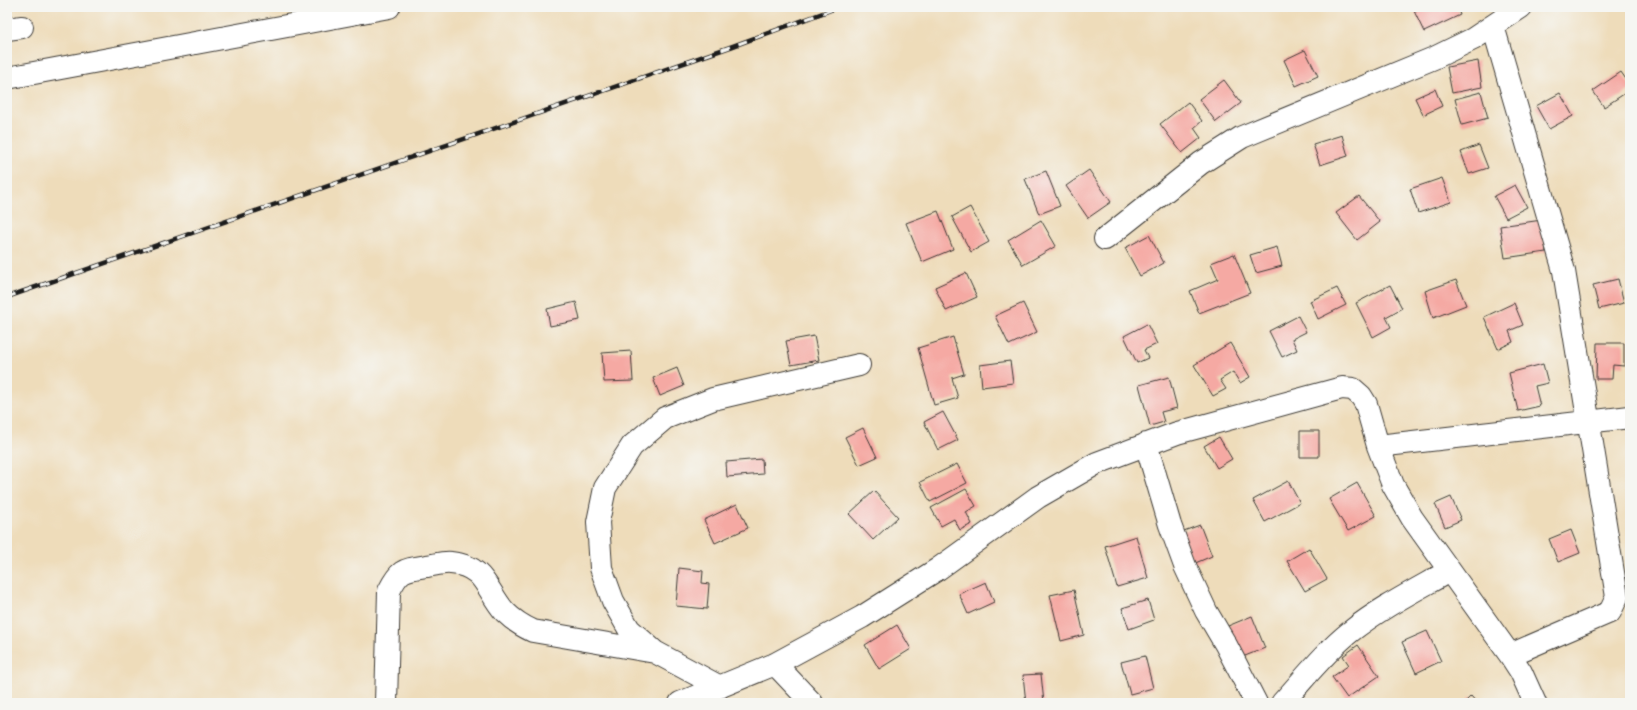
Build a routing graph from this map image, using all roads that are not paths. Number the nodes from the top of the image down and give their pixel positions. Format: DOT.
graph roads {
  1 [pos="389,7"];
  2 [pos="1521,7"];
  3 [pos="1493,26"];
  4 [pos="7,78"];
  5 [pos="1104,239"];
  6 [pos="859,365"];
  7 [pos="1630,418"];
  8 [pos="1588,423"];
  9 [pos="1146,444"];
  10 [pos="1378,446"];
  11 [pos="1449,571"];
  12 [pos="655,652"];
  13 [pos="1510,655"];
  14 [pos="775,664"];
  15 [pos="720,687"];
  16 [pos="386,703"];
  17 [pos="680,703"];
  18 [pos="812,703"];
  19 [pos="1256,703"];
  20 [pos="1282,703"];
  21 [pos="1535,703"];
  1 -- 4 [label="street"];
  2 -- 3 [label="street"];
  3 -- 5 [label="street"];
  3 -- 8 [label="street"];
  6 -- 12 [label="street"];
  7 -- 8 [label="street"];
  8 -- 10 [label="street"];
  8 -- 13 [label="street"];
  9 -- 10 [label="street"];
  9 -- 14 [label="street"];
  9 -- 19 [label="street"];
  10 -- 11 [label="street"];
  11 -- 13 [label="street"];
  11 -- 20 [label="street"];
  12 -- 15 [label="street"];
  12 -- 16 [label="street"];
  13 -- 21 [label="street"];
  14 -- 15 [label="street"];
  14 -- 18 [label="street"];
  15 -- 17 [label="street"];
}
